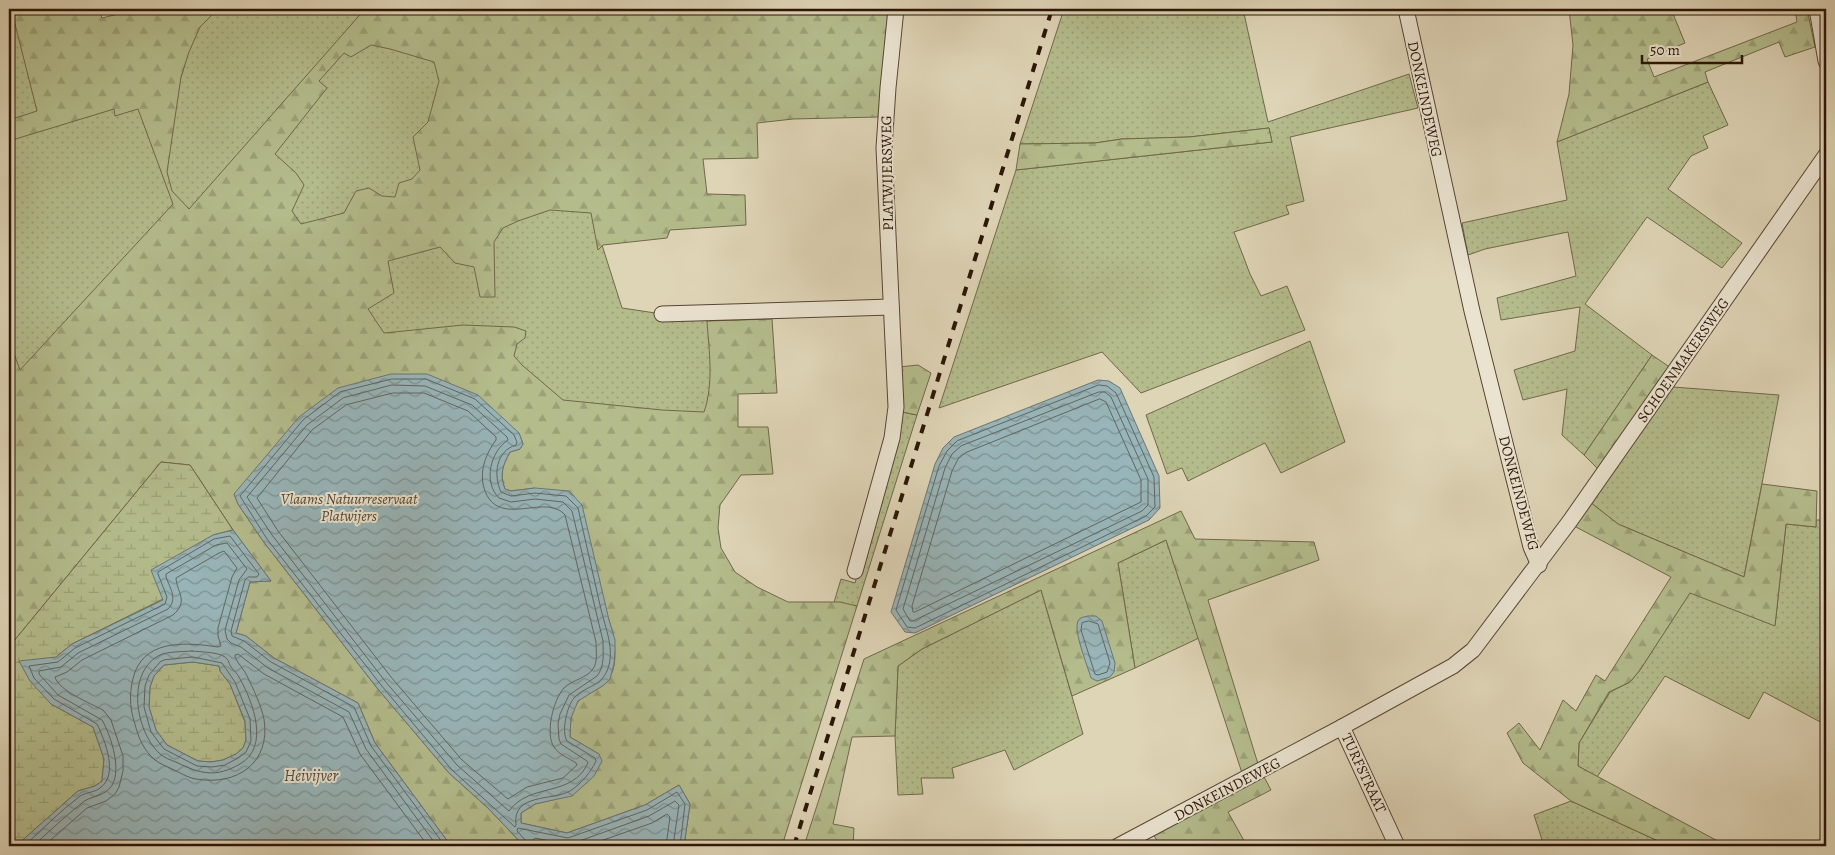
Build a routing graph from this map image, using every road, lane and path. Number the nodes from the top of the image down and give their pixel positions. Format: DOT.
graph roads {
  1 [pos="896,9"];
  2 [pos="1406,9"];
  3 [pos="1817,9"];
  4 [pos="1826,60"];
  5 [pos="1826,155"];
  6 [pos="892,307"];
  7 [pos="662,314"];
  8 [pos="1539,564"];
  9 [pos="855,571"];
  10 [pos="1342,728"];
  11 [pos="1118,846"];
  12 [pos="1398,846"];
  1 -- 6 [label="street, PLATWIJERSWEG"];
  2 -- 8 [label="street, DONKEINDEWEG"];
  3 -- 4 [label="street"];
  5 -- 8 [label="street, SCHOENMAKERSWEG"];
  6 -- 7 [label="street"];
  6 -- 9 [label="street, PLATWIJERSWEG"];
  8 -- 10 [label="street, DONKEINDEWEG"];
  10 -- 11 [label="street, DONKEINDEWEG"];
  10 -- 12 [label="street, TURFSTRAAT"];
}
